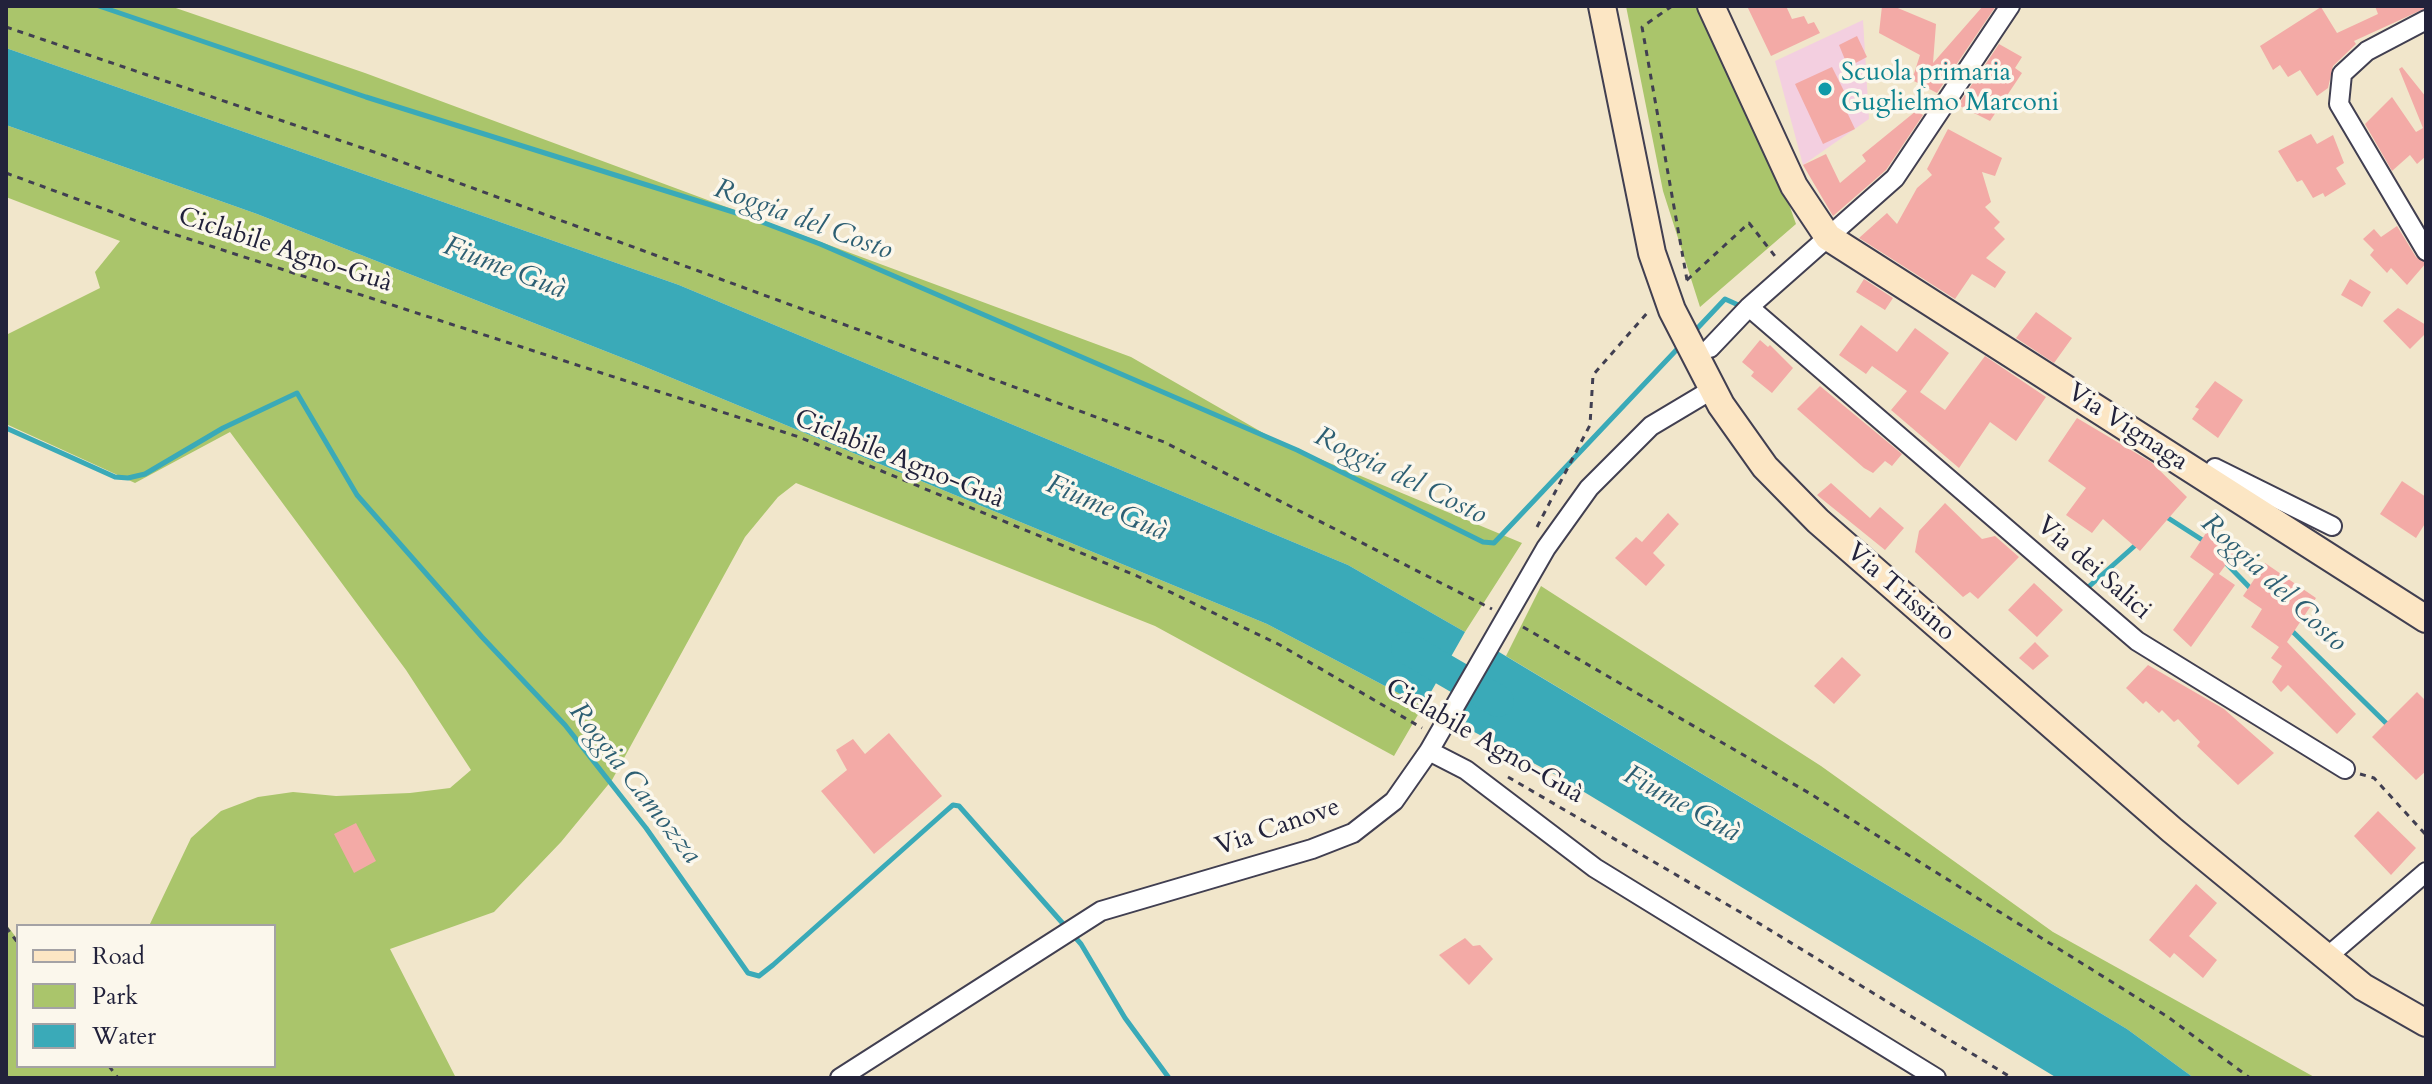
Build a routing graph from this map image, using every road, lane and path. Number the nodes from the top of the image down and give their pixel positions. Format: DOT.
graph roads {
  1 [pos="1602,6"];
  2 [pos="1672,6"];
  3 [pos="1711,6"];
  4 [pos="2010,6"];
  5 [pos="2426,20"];
  6 [pos="6,27"];
  7 [pos="6,173"];
  8 [pos="1828,237"];
  9 [pos="2426,251"];
  10 [pos="1787,273"];
  11 [pos="1687,280"];
  12 [pos="1680,285"];
  13 [pos="1654,307"];
  14 [pos="1749,307"];
  15 [pos="1710,348"];
  16 [pos="1713,389"];
  17 [pos="2210,480"];
  18 [pos="2332,526"];
  19 [pos="1536,530"];
  20 [pos="1506,616"];
  21 [pos="2426,619"];
  22 [pos="1433,744"];
  23 [pos="2345,769"];
  24 [pos="1499,772"];
  25 [pos="2426,835"];
  26 [pos="2426,872"];
  27 [pos="2327,957"];
  28 [pos="2426,1023"];
  29 [pos="840,1078"];
  30 [pos="1936,1078"];
  31 [pos="2012,1078"];
  32 [pos="2250,1078"];
  1 -- 16 [label="main road, Via Trissino"];
  2 -- 11 [label="path"];
  3 -- 8 [label="main road"];
  4 -- 8 [label="street"];
  5 -- 9 [label="street"];
  6 -- 20 [label="path"];
  7 -- 22 [label="path, Ciclabile Agno-Guà"];
  8 -- 10 [label="street"];
  8 -- 17 [label="main road, Via Vignaga"];
  10 -- 11 [label="path"];
  10 -- 14 [label="street"];
  11 -- 12 [label="path"];
  13 -- 19 [label="path"];
  14 -- 15 [label="street"];
  14 -- 23 [label="street, Via dei Salici"];
  16 -- 20 [label="street, Via Canove"];
  16 -- 27 [label="main road, Via Trissino"];
  17 -- 18 [label="street"];
  17 -- 21 [label="main road, Via Vignaga"];
  20 -- 22 [label="street, Via Canove"];
  20 -- 32 [label="path"];
  22 -- 29 [label="street, Via Canove"];
  22 -- 30 [label="street"];
  23 -- 25 [label="path"];
  24 -- 31 [label="path, Ciclabile Agno-Guà"];
  26 -- 27 [label="street"];
  27 -- 28 [label="main road, Via Trissino"];
}
